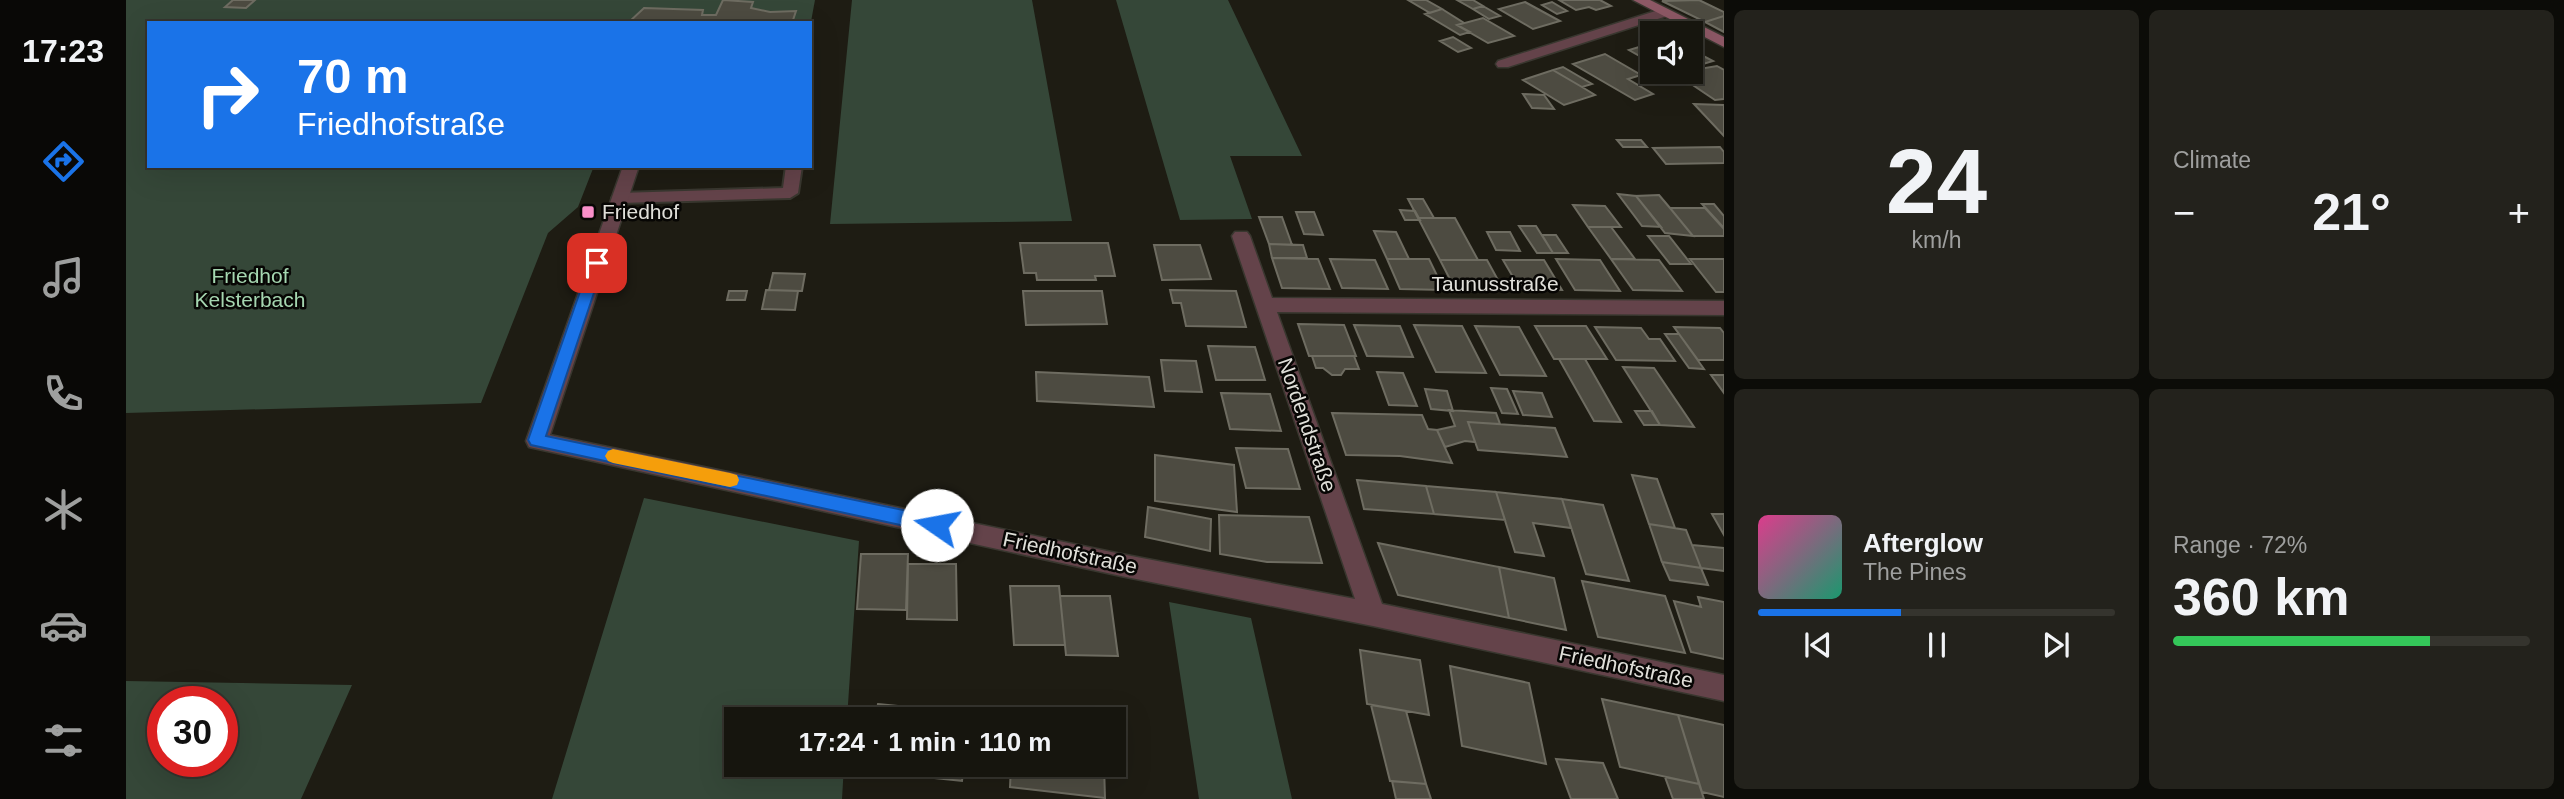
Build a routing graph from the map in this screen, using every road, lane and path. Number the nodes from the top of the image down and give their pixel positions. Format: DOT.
graph roads {
  1 [pos="1640,0"];
  2 [pos="1665,12"];
  3 [pos="1724,43"];
  4 [pos="1503,64"];
  5 [pos="630,168"];
  6 [pos="794,168"];
  7 [pos="620,198"];
  8 [pos="1241,236"];
  9 [pos="1265,306"];
  10 [pos="1724,308"];
  11 [pos="1373,614"];
  12 [pos="1724,688"];
  1 -- 2 [label="street"];
  2 -- 3 [label="street"];
  2 -- 4 [label="street"];
  5 -- 7 [label="street, Friedhofstraße"];
  6 -- 7 [label="lane"];
  7 -- 11 [label="street, Friedhofstraße"];
  8 -- 9 [label="street, Nordendstraße"];
  9 -- 10 [label="street, Taunusstraße"];
  9 -- 11 [label="street, Nordendstraße"];
  11 -- 12 [label="street, Friedhofstraße"];
}
